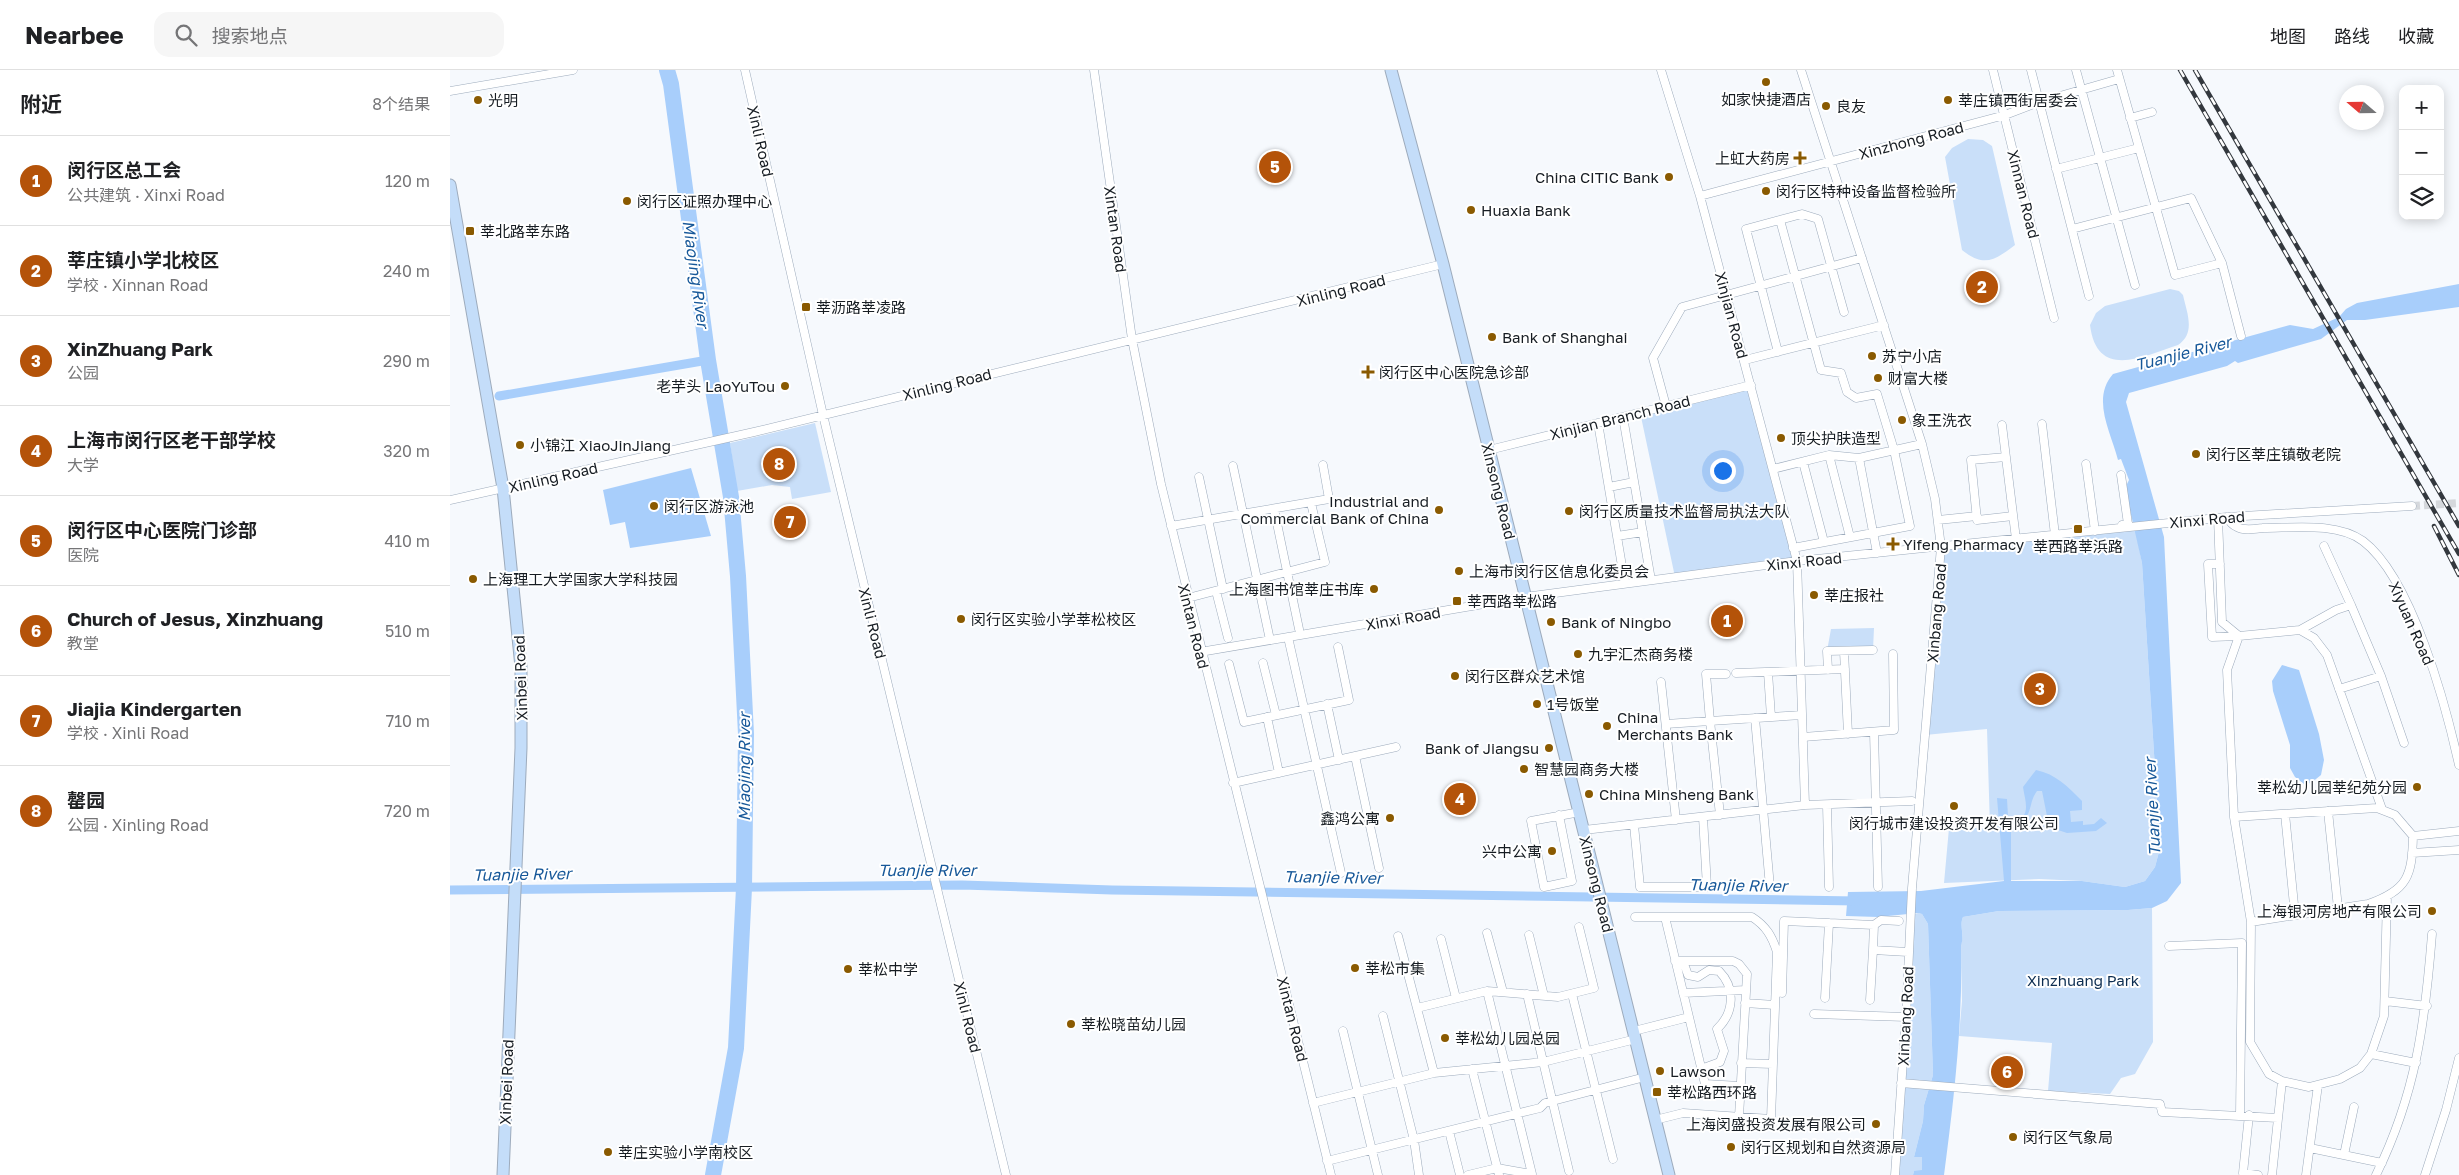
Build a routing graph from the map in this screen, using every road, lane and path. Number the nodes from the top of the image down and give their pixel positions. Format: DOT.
graph roads {
  1 [pos="573,70"];
  2 [pos="745,70"];
  3 [pos="1094,70"];
  4 [pos="1391,70"];
  5 [pos="1661,70"];
  6 [pos="1801,70"];
  7 [pos="1993,70"];
  8 [pos="2031,70"];
  9 [pos="2076,70"];
  10 [pos="2116,70"];
  11 [pos="2119,79"];
  12 [pos="450,90"];
  13 [pos="2081,90"];
  14 [pos="2039,102"];
  15 [pos="2152,112"];
  16 [pos="2005,114"];
  17 [pos="2130,118"];
  18 [pos="2139,148"];
  19 [pos="2100,158"];
  20 [pos="1830,161"];
  21 [pos="2056,169"];
  22 [pos="450,186"];
  23 [pos="1700,196"];
  24 [pos="2155,207"];
  25 [pos="2116,217"];
  26 [pos="1780,220"];
  27 [pos="2072,229"];
  28 [pos="1862,258"];
  29 [pos="2222,263"];
  30 [pos="1443,264"];
  31 [pos="1832,267"];
  32 [pos="1796,277"];
  33 [pos="2135,285"];
  34 [pos="1761,286"];
  35 [pos="1727,295"];
  36 [pos="2090,296"];
  37 [pos="1844,312"];
  38 [pos="2054,318"];
  39 [pos="1884,325"];
  40 [pos="2241,336"];
  41 [pos="1132,339"];
  42 [pos="1814,343"];
  43 [pos="1778,352"];
  44 [pos="1745,360"];
  45 [pos="1751,385"];
  46 [pos="1666,406"];
  47 [pos="823,415"];
  48 [pos="1623,417"];
  49 [pos="1598,423"];
  50 [pos="2042,424"];
  51 [pos="2002,426"];
  52 [pos="1922,444"];
  53 [pos="1489,450"];
  54 [pos="1894,450"];
  55 [pos="1829,455"];
  56 [pos="2006,457"];
  57 [pos="1859,458"];
  58 [pos="1803,462"];
  59 [pos="2086,464"];
  60 [pos="1323,465"];
  61 [pos="1233,466"];
  62 [pos="1773,468"];
  63 [pos="2121,475"];
  64 [pos="1200,477"];
  65 [pos="1634,482"];
  66 [pos="1609,487"];
  67 [pos="503,488"];
  68 [pos="450,500"];
  69 [pos="1311,503"];
  70 [pos="2412,506"];
  71 [pos="1274,509"];
  72 [pos="1243,514"];
  73 [pos="1977,516"];
  74 [pos="2013,516"];
  75 [pos="2222,517"];
  76 [pos="1208,520"];
  77 [pos="1938,520"];
  78 [pos="1171,526"];
  79 [pos="2109,530"];
  80 [pos="2095,531"];
  81 [pos="1642,532"];
  82 [pos="1873,533"];
  83 [pos="2055,535"];
  84 [pos="1617,536"];
  85 [pos="1850,537"];
  86 [pos="2016,539"];
  87 [pos="1824,542"];
  88 [pos="2324,546"];
  89 [pos="1941,547"];
  90 [pos="1793,548"];
  91 [pos="1877,553"];
  92 [pos="1797,561"];
  93 [pos="2220,564"];
  94 [pos="1287,572"];
  95 [pos="1257,580"];
  96 [pos="1651,580"];
  97 [pos="1625,584"];
  98 [pos="1220,590"];
  99 [pos="1525,597"];
  100 [pos="1188,598"];
  101 [pos="2351,605"];
  102 [pos="1298,628"];
  103 [pos="2300,630"];
  104 [pos="2240,636"];
  105 [pos="1288,637"];
  106 [pos="1228,638"];
  107 [pos="1270,640"];
  108 [pos="1338,647"];
  109 [pos="1873,650"];
  110 [pos="1844,651"];
  111 [pos="1200,652"];
  112 [pos="1893,654"];
  113 [pos="1263,663"];
  114 [pos="1229,664"];
  115 [pos="1845,669"];
  116 [pos="1800,670"];
  117 [pos="1828,670"];
  118 [pos="1768,672"];
  119 [pos="1736,673"];
  120 [pos="1726,674"];
  121 [pos="2381,676"];
  122 [pos="1661,682"];
  123 [pos="2339,689"];
  124 [pos="1327,704"];
  125 [pos="1304,709"];
  126 [pos="1276,715"];
  127 [pos="1802,715"];
  128 [pos="1267,717"];
  129 [pos="1771,717"];
  130 [pos="1755,718"];
  131 [pos="1710,721"];
  132 [pos="1666,724"];
  133 [pos="1874,732"];
  134 [pos="1848,734"];
  135 [pos="1803,738"];
  136 [pos="2404,743"];
  137 [pos="1396,747"];
  138 [pos="1355,756"];
  139 [pos="1340,760"];
  140 [pos="1317,765"];
  141 [pos="2459,765"];
  142 [pos="1279,773"];
  143 [pos="1234,784"];
  144 [pos="1912,800"];
  145 [pos="1877,802"];
  146 [pos="1827,804"];
  147 [pos="1805,806"];
  148 [pos="2382,809"];
  149 [pos="1762,810"];
  150 [pos="2328,811"];
  151 [pos="1580,812"];
  152 [pos="2285,814"];
  153 [pos="1559,815"];
  154 [pos="1720,815"];
  155 [pos="1702,817"];
  156 [pos="2234,817"];
  157 [pos="1676,820"];
  158 [pos="1634,825"];
  159 [pos="1584,830"];
  160 [pos="2459,831"];
  161 [pos="2413,836"];
  162 [pos="2459,850"];
  163 [pos="2412,853"];
  164 [pos="1379,868"];
  165 [pos="1341,873"];
  166 [pos="1770,887"];
  167 [pos="1829,887"];
  168 [pos="1878,887"];
  169 [pos="2387,896"];
  170 [pos="2338,908"];
  171 [pos="2295,915"];
  172 [pos="1636,917"];
  173 [pos="1665,917"];
  174 [pos="1899,921"];
  175 [pos="2252,922"];
  176 [pos="1829,923"];
  177 [pos="1874,925"];
  178 [pos="1580,927"];
  179 [pos="1487,932"];
  180 [pos="2432,934"];
  181 [pos="1529,935"];
  182 [pos="1398,936"];
  183 [pos="1441,939"];
  184 [pos="2169,946"];
  185 [pos="1874,950"];
  186 [pos="1908,952"];
  187 [pos="1679,961"];
  188 [pos="1746,990"];
  189 [pos="1486,991"];
  190 [pos="1732,991"];
  191 [pos="1503,992"];
  192 [pos="1683,993"];
  193 [pos="1782,993"];
  194 [pos="1527,994"];
  195 [pos="1572,994"];
  196 [pos="1544,996"];
  197 [pos="1456,998"];
  198 [pos="1825,998"];
  199 [pos="1870,1000"];
  200 [pos="2385,1001"];
  201 [pos="1745,1003"];
  202 [pos="1775,1005"];
  203 [pos="2426,1006"];
  204 [pos="1417,1008"];
  205 [pos="1814,1014"];
  206 [pos="1383,1016"];
  207 [pos="1689,1017"];
  208 [pos="1906,1017"];
  209 [pos="1343,1031"];
  210 [pos="1635,1035"];
  211 [pos="1587,1051"];
  212 [pos="2372,1054"];
  213 [pos="2459,1058"];
  214 [pos="1543,1062"];
  215 [pos="1741,1063"];
  216 [pos="2416,1063"];
  217 [pos="1773,1064"];
  218 [pos="1505,1066"];
  219 [pos="1472,1069"];
  220 [pos="1701,1069"];
  221 [pos="1434,1073"];
  222 [pos="2457,1074"];
  223 [pos="1645,1077"];
  224 [pos="1400,1081"];
  225 [pos="2282,1081"];
  226 [pos="1901,1083"];
  227 [pos="2318,1085"];
  228 [pos="1740,1086"];
  229 [pos="1596,1090"];
  230 [pos="1358,1092"];
  231 [pos="1552,1101"];
  232 [pos="1313,1103"];
  233 [pos="2354,1107"];
  234 [pos="1517,1114"];
  235 [pos="2249,1115"];
  236 [pos="2240,1116"];
  237 [pos="1738,1117"];
  238 [pos="2278,1118"];
  239 [pos="1655,1120"];
  240 [pos="1485,1122"];
  241 [pos="1449,1131"];
  242 [pos="1414,1140"];
  243 [pos="2310,1148"];
  244 [pos="1372,1150"];
  245 [pos="2344,1155"];
  246 [pos="1613,1159"];
  247 [pos="1327,1162"];
  248 [pos="2382,1163"];
  249 [pos="1569,1171"];
  250 [pos="1498,1172"];
  251 [pos="503,1175"];
  252 [pos="1006,1175"];
  253 [pos="1331,1175"];
  254 [pos="1378,1175"];
  255 [pos="1419,1175"];
  256 [pos="1460,1175"];
  257 [pos="1468,1175"];
  258 [pos="1669,1175"];
  259 [pos="1896,1175"];
  260 [pos="2258,1175"];
  261 [pos="2272,1175"];
  262 [pos="2306,1175"];
  263 [pos="2376,1175"];
  264 [pos="2425,1175"];
  1 -- 12 [label="street"];
  2 -- 47 [label="street, Xinli Road"];
  3 -- 41 [label="street, Xintan Road"];
  4 -- 30 [label="main road, Xinsong Road"];
  5 -- 23 [label="street, Xinjian Road"];
  6 -- 20 [label="street, Xinbang Road"];
  7 -- 16 [label="street, Xinnan Road"];
  8 -- 14 [label="street"];
  9 -- 13 [label="street"];
  10 -- 11 [label="street"];
  11 -- 13 [label="street, Xinzhong Road"];
  11 -- 17 [label="street"];
  13 -- 14 [label="street, Xinzhong Road"];
  13 -- 19 [label="street"];
  14 -- 16 [label="street, Xinzhong Road"];
  14 -- 21 [label="street"];
  15 -- 17 [label="street"];
  16 -- 20 [label="street, Xinzhong Road"];
  16 -- 38 [label="street, Xinnan Road"];
  17 -- 18 [label="street"];
  18 -- 19 [label="street"];
  18 -- 24 [label="street"];
  19 -- 21 [label="street"];
  19 -- 25 [label="street"];
  20 -- 23 [label="street, Xinzhong Road"];
  20 -- 28 [label="street, Xinbang Road"];
  21 -- 27 [label="street"];
  22 -- 67 [label="main road, Xinbei Road"];
  23 -- 35 [label="street, Xinjian Road"];
  24 -- 25 [label="street"];
  24 -- 29 [label="street"];
  24 -- 29 [label="street"];
  25 -- 27 [label="street"];
  25 -- 33 [label="street"];
  26 -- 31 [label="street"];
  26 -- 32 [label="street"];
  26 -- 34 [label="street"];
  27 -- 36 [label="street"];
  28 -- 31 [label="street"];
  28 -- 39 [label="street, Xinbang Road"];
  29 -- 40 [label="street"];
  30 -- 41 [label="street, Xinling Road"];
  30 -- 53 [label="main road, Xinsong Road"];
  31 -- 32 [label="street"];
  31 -- 37 [label="street"];
  32 -- 34 [label="street"];
  32 -- 42 [label="street"];
  34 -- 35 [label="street"];
  34 -- 43 [label="street"];
  35 -- 44 [label="street, Xinjian Road"];
  35 -- 46 [label="street"];
  39 -- 42 [label="street"];
  39 -- 52 [label="street, Xinbang Road"];
  41 -- 47 [label="street, Xinling Road"];
  41 -- 78 [label="street, Xintan Road"];
  42 -- 43 [label="street"];
  42 -- 54 [label="street"];
  43 -- 44 [label="street"];
  44 -- 45 [label="street, Xinjian Road"];
  45 -- 46 [label="street, Xinjian Branch Road"];
  45 -- 62 [label="street, Xinjian Road"];
  46 -- 48 [label="street, Xinjian Branch Road"];
  47 -- 67 [label="street, Xinling Road"];
  47 -- 252 [label="street, Xinli Road"];
  48 -- 49 [label="street, Xinjian Branch Road"];
  48 -- 65 [label="street"];
  49 -- 53 [label="street, Xinjian Branch Road"];
  49 -- 66 [label="street"];
  50 -- 83 [label="street"];
  51 -- 56 [label="street"];
  52 -- 54 [label="street"];
  52 -- 77 [label="street, Xinbang Road"];
  53 -- 99 [label="main road, Xinsong Road"];
  54 -- 57 [label="street"];
  54 -- 82 [label="street"];
  55 -- 57 [label="street"];
  55 -- 58 [label="street"];
  55 -- 85 [label="street"];
  56 -- 73 [label="street"];
  56 -- 74 [label="street"];
  57 -- 82 [label="street"];
  58 -- 62 [label="street"];
  58 -- 87 [label="street"];
  59 -- 80 [label="street"];
  60 -- 69 [label="street"];
  61 -- 72 [label="street"];
  62 -- 90 [label="street, Xinjian Road"];
  63 -- 79 [label="street"];
  64 -- 76 [label="street"];
  65 -- 66 [label="street"];
  65 -- 81 [label="street"];
  66 -- 84 [label="street"];
  67 -- 68 [label="street, Xinling Road"];
  67 -- 251 [label="main road, Xinbei Road"];
  69 -- 71 [label="street"];
  69 -- 94 [label="street"];
  70 -- 75 [label="street, Xinxi Road"];
  71 -- 72 [label="street"];
  71 -- 94 [label="street"];
  72 -- 76 [label="street"];
  72 -- 95 [label="street"];
  73 -- 74 [label="street"];
  73 -- 77 [label="street"];
  74 -- 86 [label="street"];
  75 -- 79 [label="street, Xinxi Road"];
  75 -- 93 [label="street"];
  75 -- 141 [label="street, Xiyuan Road"];
  76 -- 78 [label="street"];
  76 -- 98 [label="street"];
  77 -- 89 [label="street, Xinbang Road"];
  78 -- 100 [label="street, Xintan Road"];
  79 -- 80 [label="street, Xinxi Road"];
  80 -- 83 [label="street, Xinxi Road"];
  81 -- 84 [label="street"];
  81 -- 96 [label="street"];
  82 -- 85 [label="street"];
  82 -- 91 [label="street"];
  83 -- 86 [label="street, Xinxi Road"];
  84 -- 97 [label="street"];
  85 -- 87 [label="street"];
  86 -- 89 [label="street, Xinxi Road"];
  87 -- 90 [label="street"];
  88 -- 101 [label="street"];
  89 -- 91 [label="street, Xinxi Road"];
  89 -- 186 [label="street, Xinbang Road"];
  90 -- 92 [label="street, Xinjian Road"];
  91 -- 92 [label="street, Xinxi Road"];
  92 -- 96 [label="street, Xinxi Road"];
  92 -- 116 [label="street, Xinjian Road"];
  93 -- 104 [label="street"];
  93 -- 104 [label="street"];
  94 -- 95 [label="street"];
  94 -- 102 [label="street"];
  95 -- 98 [label="street"];
  95 -- 107 [label="street"];
  96 -- 97 [label="street, Xinxi Road"];
  97 -- 99 [label="street, Xinxi Road"];
  98 -- 100 [label="street"];
  98 -- 106 [label="street"];
  99 -- 105 [label="street, Xinxi Road"];
  99 -- 151 [label="main road, Xinsong Road"];
  100 -- 111 [label="street, Xintan Road"];
  101 -- 103 [label="street"];
  101 -- 121 [label="street"];
  103 -- 104 [label="street"];
  103 -- 123 [label="street"];
  104 -- 156 [label="street"];
  105 -- 107 [label="street, Xinxi Road"];
  105 -- 125 [label="street"];
  107 -- 111 [label="street, Xinxi Road"];
  108 -- 124 [label="street"];
  109 -- 110 [label="street"];
  110 -- 115 [label="street"];
  110 -- 117 [label="street"];
  111 -- 143 [label="street, Xintan Road"];
  112 -- 133 [label="street"];
  113 -- 126 [label="street"];
  114 -- 128 [label="street"];
  115 -- 117 [label="street"];
  115 -- 134 [label="street"];
  116 -- 117 [label="street"];
  116 -- 118 [label="street"];
  116 -- 127 [label="street, Xinjian Road"];
  118 -- 119 [label="street"];
  118 -- 129 [label="street"];
  120 -- 131 [label="street"];
  121 -- 123 [label="street"];
  121 -- 136 [label="street"];
  122 -- 132 [label="street"];
  123 -- 148 [label="street"];
  124 -- 125 [label="street"];
  124 -- 139 [label="street"];
  125 -- 126 [label="street"];
  125 -- 140 [label="street"];
  126 -- 128 [label="street"];
  127 -- 129 [label="street"];
  127 -- 135 [label="street, Xinjian Road"];
  128 -- 142 [label="street"];
  129 -- 130 [label="street"];
  130 -- 131 [label="street"];
  130 -- 149 [label="street"];
  131 -- 132 [label="street"];
  131 -- 154 [label="street"];
  132 -- 157 [label="street"];
  133 -- 134 [label="street"];
  133 -- 145 [label="street"];
  134 -- 135 [label="street"];
  135 -- 147 [label="street, Xinjian Road"];
  137 -- 138 [label="street"];
  138 -- 139 [label="street"];
  138 -- 164 [label="street"];
  139 -- 140 [label="street"];
  140 -- 142 [label="street"];
  140 -- 165 [label="street"];
  142 -- 143 [label="street"];
  143 -- 232 [label="street, Xintan Road"];
  144 -- 145 [label="street"];
  145 -- 146 [label="street"];
  145 -- 168 [label="street"];
  146 -- 147 [label="street"];
  146 -- 167 [label="street"];
  147 -- 149 [label="street"];
  148 -- 150 [label="street"];
  148 -- 161 [label="street"];
  149 -- 154 [label="street"];
  149 -- 166 [label="street"];
  150 -- 152 [label="street"];
  150 -- 170 [label="street"];
  151 -- 153 [label="street"];
  151 -- 159 [label="main road, Xinsong Road"];
  152 -- 156 [label="street"];
  152 -- 171 [label="street"];
  153 -- 153 [label="street"];
  154 -- 155 [label="street"];
  155 -- 157 [label="street"];
  155 -- 158 [label="street"];
  156 -- 175 [label="street"];
  157 -- 158 [label="street"];
  158 -- 159 [label="street"];
  159 -- 210 [label="main road, Xinsong Road"];
  160 -- 161 [label="street"];
  161 -- 163 [label="street"];
  162 -- 163 [label="street"];
  163 -- 169 [label="street"];
  169 -- 170 [label="street"];
  169 -- 200 [label="street"];
  170 -- 171 [label="street"];
  171 -- 175 [label="street"];
  172 -- 173 [label="street"];
  173 -- 187 [label="street"];
  173 -- 202 [label="street"];
  174 -- 177 [label="street"];
  175 -- 225 [label="street"];
  176 -- 177 [label="street"];
  176 -- 193 [label="street"];
  176 -- 198 [label="street"];
  177 -- 185 [label="street"];
  178 -- 195 [label="street"];
  179 -- 191 [label="street"];
  180 -- 203 [label="street"];
  181 -- 196 [label="street"];
  182 -- 204 [label="street"];
  183 -- 197 [label="street"];
  184 -- 236 [label="street"];
  185 -- 186 [label="street"];
  185 -- 199 [label="street"];
  186 -- 208 [label="street, Xinbang Road"];
  187 -- 188 [label="street"];
  187 -- 190 [label="street"];
  187 -- 192 [label="street"];
  188 -- 190 [label="street"];
  188 -- 201 [label="street"];
  189 -- 191 [label="street"];
  189 -- 197 [label="street"];
  189 -- 218 [label="street"];
  190 -- 192 [label="street"];
  190 -- 220 [label="street"];
  191 -- 194 [label="street"];
  192 -- 207 [label="street"];
  194 -- 196 [label="street"];
  194 -- 214 [label="street"];
  195 -- 196 [label="street"];
  195 -- 211 [label="street"];
  197 -- 204 [label="street"];
  200 -- 203 [label="street"];
  200 -- 212 [label="street"];
  201 -- 202 [label="street"];
  201 -- 215 [label="street"];
  202 -- 217 [label="street"];
  203 -- 216 [label="street"];
  204 -- 221 [label="street"];
  205 -- 208 [label="street"];
  206 -- 224 [label="street"];
  207 -- 210 [label="street"];
  207 -- 220 [label="street"];
  208 -- 226 [label="street, Xinbang Road"];
  209 -- 230 [label="street"];
  210 -- 211 [label="street"];
  210 -- 223 [label="main road, Xinsong Road"];
  211 -- 214 [label="street"];
  211 -- 229 [label="street"];
  212 -- 216 [label="street"];
  212 -- 227 [label="street"];
  213 -- 222 [label="street"];
  214 -- 218 [label="street"];
  214 -- 231 [label="street"];
  215 -- 217 [label="street"];
  215 -- 228 [label="street"];
  216 -- 248 [label="street"];
  217 -- 237 [label="street"];
  218 -- 219 [label="street"];
  218 -- 234 [label="street"];
  219 -- 221 [label="street"];
  219 -- 240 [label="street"];
  220 -- 228 [label="street"];
  221 -- 224 [label="street"];
  222 -- 264 [label="street"];
  223 -- 229 [label="street"];
  223 -- 239 [label="main road, Xinsong Road"];
  224 -- 230 [label="street"];
  224 -- 242 [label="street"];
  225 -- 227 [label="street"];
  225 -- 238 [label="street"];
  226 -- 236 [label="street"];
  226 -- 259 [label="street, Xinbang Road"];
  227 -- 243 [label="street"];
  228 -- 237 [label="street"];
  229 -- 231 [label="street"];
  229 -- 246 [label="street"];
  230 -- 232 [label="street"];
  230 -- 244 [label="street"];
  231 -- 234 [label="street"];
  231 -- 249 [label="street"];
  232 -- 247 [label="street, Xintan Road"];
  233 -- 245 [label="street"];
  234 -- 240 [label="street"];
  234 -- 250 [label="street"];
  235 -- 236 [label="street"];
  235 -- 238 [label="street"];
  235 -- 260 [label="street"];
  237 -- 239 [label="street"];
  238 -- 261 [label="street"];
  239 -- 258 [label="main road, Xinsong Road"];
  240 -- 241 [label="street"];
  240 -- 250 [label="street"];
  241 -- 242 [label="street"];
  241 -- 256 [label="street"];
  242 -- 244 [label="street"];
  242 -- 255 [label="street"];
  243 -- 245 [label="street"];
  243 -- 262 [label="street"];
  244 -- 247 [label="street"];
  244 -- 254 [label="street"];
  245 -- 248 [label="street"];
  247 -- 253 [label="street, Xintan Road"];
  248 -- 263 [label="street"];
  250 -- 257 [label="street"];
}
